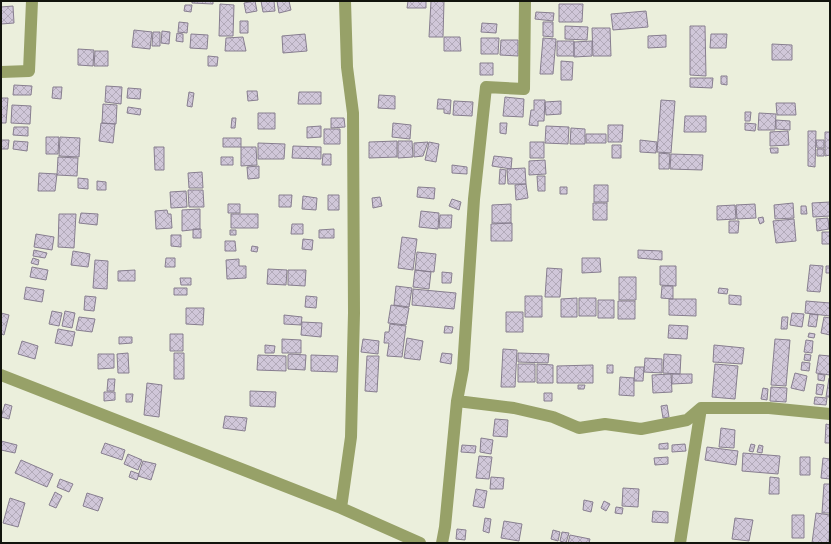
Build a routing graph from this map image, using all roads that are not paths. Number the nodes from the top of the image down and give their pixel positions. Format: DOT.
graph roads {
  1 [pos="32,1"];
  2 [pos="345,1"];
  3 [pos="525,1"];
  4 [pos="1,72"];
  5 [pos="1,375"];
  6 [pos="457,401"];
  7 [pos="701,408"];
  8 [pos="830,414"];
  9 [pos="340,508"];
  10 [pos="420,543"];
  11 [pos="442,543"];
  12 [pos="680,543"];
  1 -- 4 [label="street"];
  2 -- 9 [label="street"];
  3 -- 6 [label="street"];
  5 -- 9 [label="street"];
  6 -- 7 [label="street"];
  6 -- 11 [label="street"];
  7 -- 8 [label="street"];
  7 -- 12 [label="street"];
  9 -- 10 [label="street"];
}
